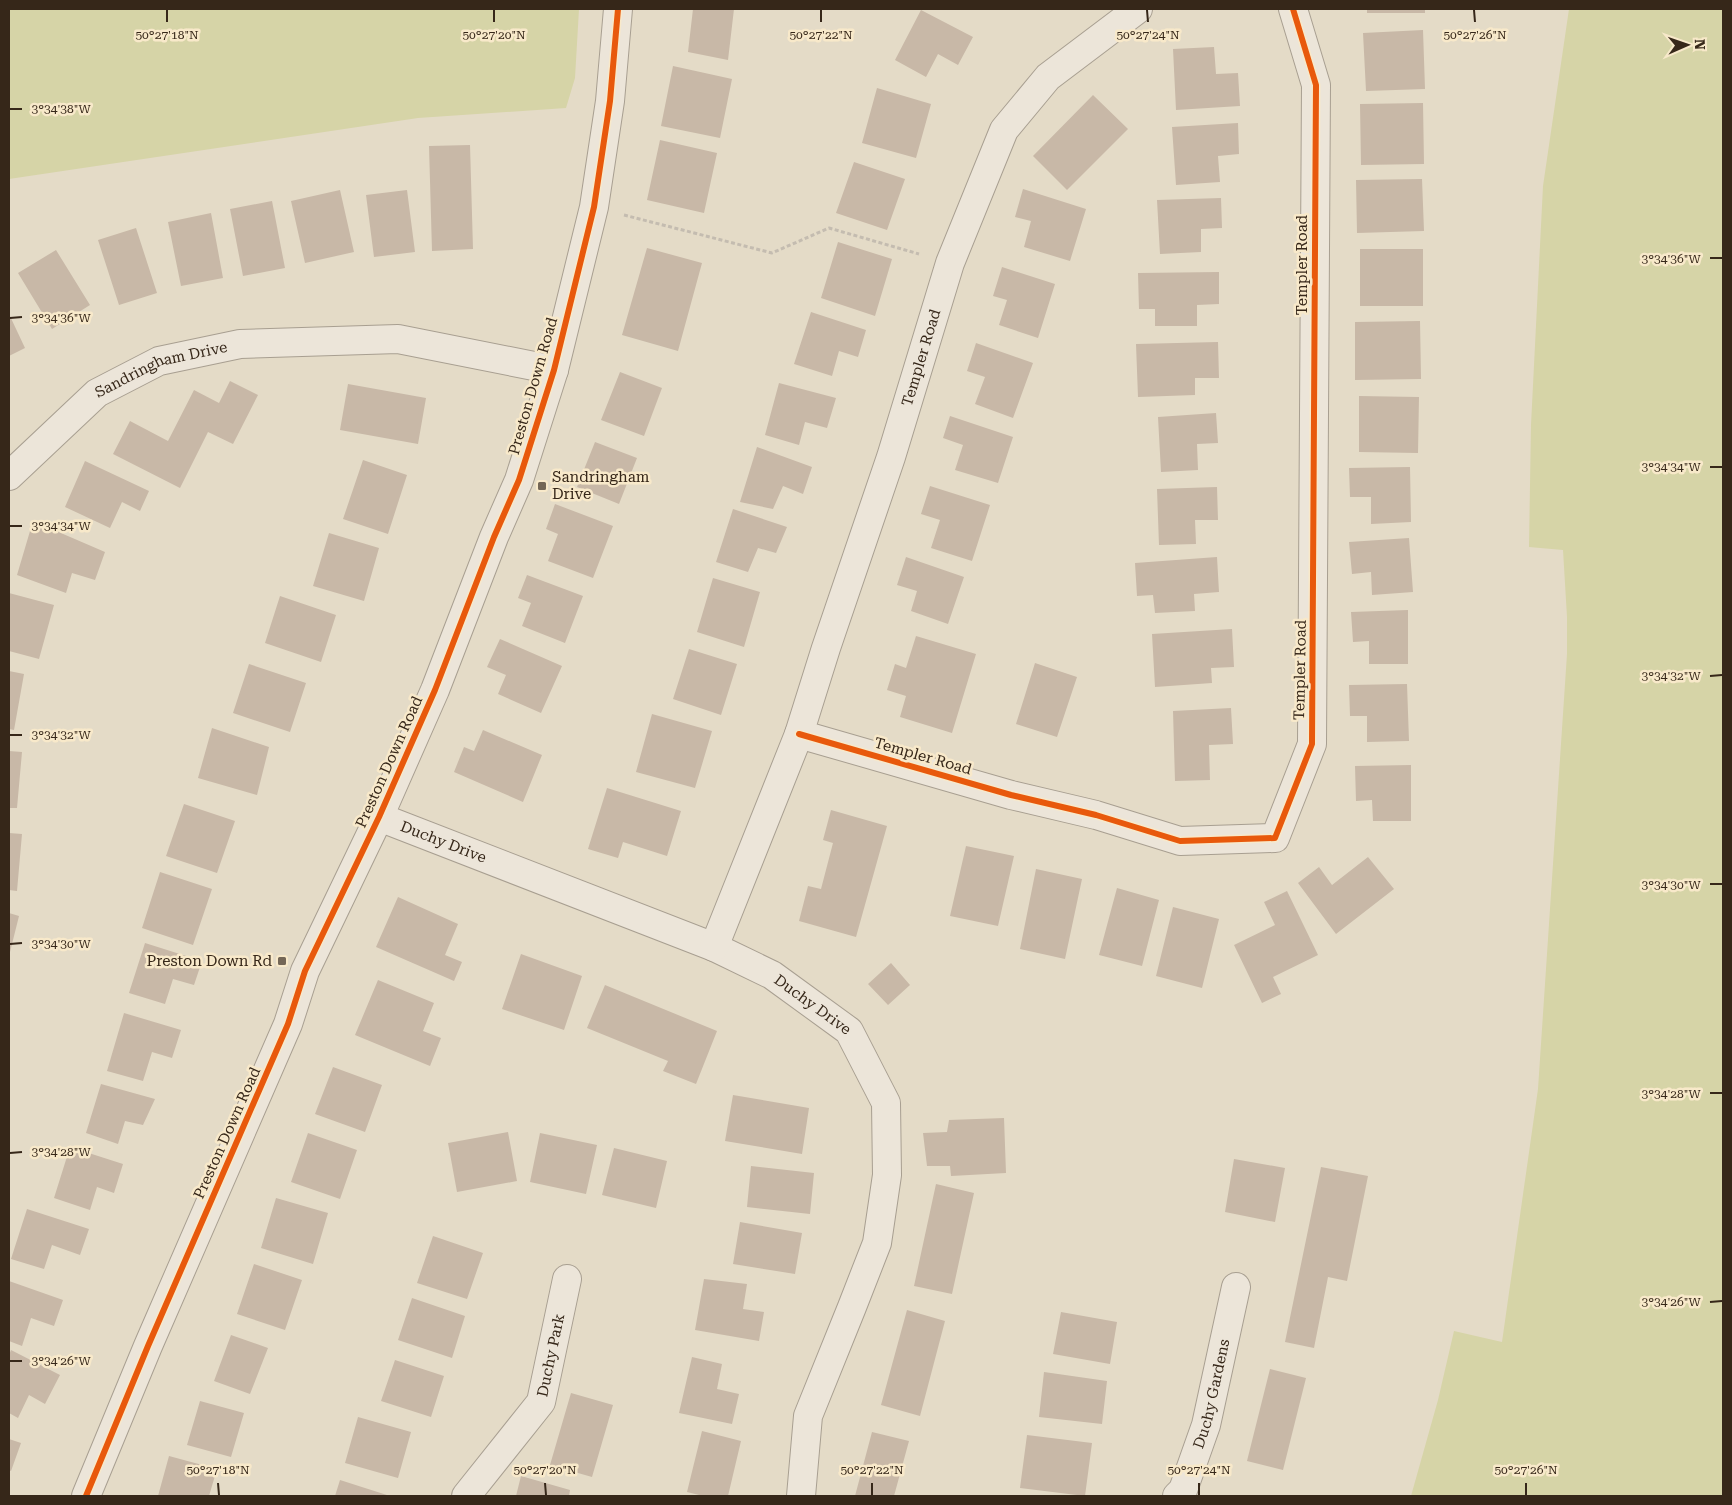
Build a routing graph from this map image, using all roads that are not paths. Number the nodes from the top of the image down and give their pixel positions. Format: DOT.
graph roads {
  1 [pos="618,9"];
  2 [pos="1138,9"];
  3 [pos="1293,9"];
  4 [pos="554,370"];
  5 [pos="9,476"];
  6 [pos="799,734"];
  7 [pos="379,818"];
  8 [pos="714,947"];
  9 [pos="567,1279"];
  10 [pos="1236,1287"];
  11 [pos="86,1496"];
  12 [pos="466,1496"];
  13 [pos="801,1496"];
  14 [pos="1177,1496"];
  1 -- 4 [label="street, Preston Down Road"];
  2 -- 6 [label="street, Templer Road"];
  3 -- 6 [label="street, Templer Road"];
  4 -- 5 [label="street, Sandringham Drive"];
  4 -- 7 [label="street, Preston Down Road"];
  6 -- 8 [label="street, Templer Road"];
  7 -- 8 [label="street, Duchy Drive"];
  7 -- 11 [label="street, Preston Down Road"];
  8 -- 13 [label="street, Duchy Drive"];
  9 -- 12 [label="street, Duchy Park"];
  10 -- 14 [label="street, Duchy Gardens"];
}
